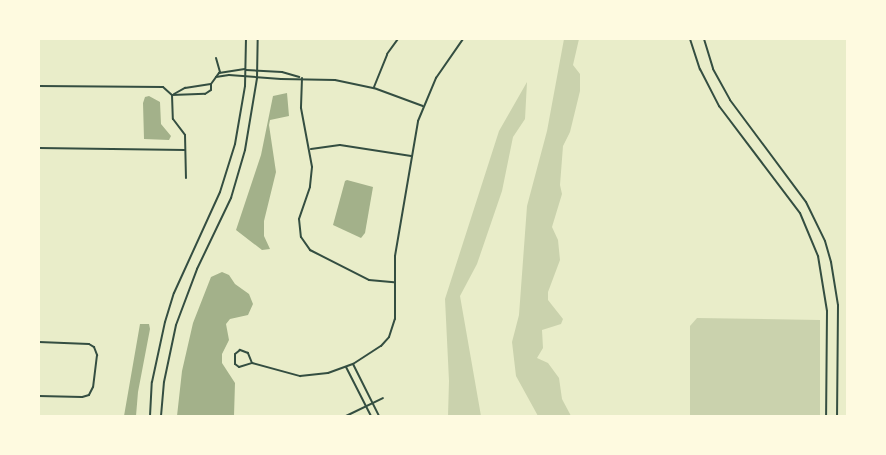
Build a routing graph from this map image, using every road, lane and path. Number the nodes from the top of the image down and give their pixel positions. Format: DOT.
graph roads {
  1 [pos="246,39"];
  2 [pos="258,39"];
  3 [pos="398,39"];
  4 [pos="463,39"];
  5 [pos="690,39"];
  6 [pos="704,39"];
  7 [pos="216,58"];
  8 [pos="246,69"];
  9 [pos="257,70"];
  10 [pos="220,72"];
  11 [pos="216,77"];
  12 [pos="246,77"];
  13 [pos="257,78"];
  14 [pos="302,78"];
  15 [pos="211,84"];
  16 [pos="39,86"];
  17 [pos="374,88"];
  18 [pos="172,95"];
  19 [pos="423,106"];
  20 [pos="39,148"];
  21 [pos="309,149"];
  22 [pos="185,150"];
  23 [pos="411,156"];
  24 [pos="186,178"];
  25 [pos="395,282"];
  26 [pos="39,342"];
  27 [pos="252,363"];
  28 [pos="353,364"];
  29 [pos="346,367"];
  30 [pos="39,396"];
  31 [pos="383,398"];
  32 [pos="373,403"];
  33 [pos="366,406"];
  34 [pos="150,416"];
  35 [pos="161,416"];
  36 [pos="346,416"];
  37 [pos="371,416"];
  38 [pos="379,416"];
  39 [pos="826,416"];
  40 [pos="837,416"];
  1 -- 8 [label="street"];
  2 -- 9 [label="street"];
  3 -- 17 [label="street"];
  4 -- 19 [label="street"];
  5 -- 39 [label="street"];
  6 -- 40 [label="street"];
  7 -- 10 [label="street"];
  8 -- 9 [label="street"];
  8 -- 10 [label="street"];
  8 -- 12 [label="street"];
  9 -- 13 [label="street"];
  9 -- 14 [label="street"];
  10 -- 11 [label="street"];
  11 -- 12 [label="street"];
  11 -- 15 [label="street"];
  12 -- 13 [label="street"];
  12 -- 34 [label="street"];
  13 -- 14 [label="street"];
  13 -- 35 [label="street"];
  14 -- 17 [label="street"];
  14 -- 21 [label="street"];
  15 -- 18 [label="street"];
  15 -- 18 [label="street"];
  16 -- 18 [label="street"];
  17 -- 19 [label="street"];
  18 -- 22 [label="street"];
  19 -- 23 [label="street"];
  20 -- 22 [label="street"];
  21 -- 23 [label="street"];
  21 -- 25 [label="street"];
  22 -- 24 [label="street"];
  23 -- 25 [label="street"];
  25 -- 28 [label="street"];
  26 -- 30 [label="street"];
  27 -- 27 [label="street"];
  27 -- 29 [label="street"];
  28 -- 29 [label="street"];
  28 -- 32 [label="street"];
  29 -- 33 [label="street"];
  31 -- 32 [label="street"];
  32 -- 33 [label="street"];
  32 -- 38 [label="street"];
  33 -- 36 [label="street"];
  33 -- 37 [label="street"];
}
